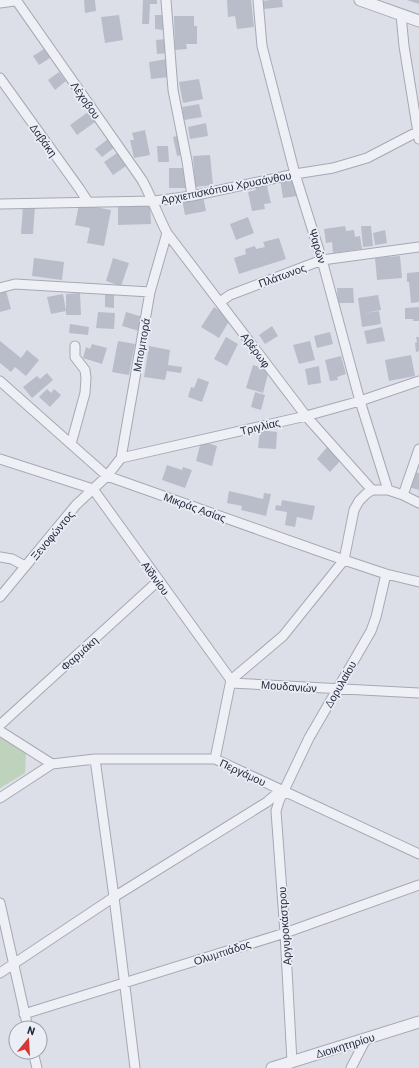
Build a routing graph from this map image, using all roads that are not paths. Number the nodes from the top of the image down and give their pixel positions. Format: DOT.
graph roads {
  1 [pos="15,0"];
  2 [pos="166,0"];
  3 [pos="258,0"];
  4 [pos="360,0"];
  5 [pos="0,2"];
  6 [pos="401,15"];
  7 [pos="419,21"];
  8 [pos="0,79"];
  9 [pos="419,134"];
  10 [pos="294,174"];
  11 [pos="192,196"];
  12 [pos="154,201"];
  13 [pos="88,202"];
  14 [pos="0,204"];
  15 [pos="167,233"];
  16 [pos="419,247"];
  17 [pos="322,260"];
  18 [pos="0,288"];
  19 [pos="150,292"];
  20 [pos="220,302"];
  21 [pos="75,346"];
  22 [pos="0,381"];
  23 [pos="419,381"];
  24 [pos="360,401"];
  25 [pos="306,416"];
  26 [pos="71,444"];
  27 [pos="419,449"];
  28 [pos="121,458"];
  29 [pos="0,459"];
  30 [pos="107,476"];
  31 [pos="93,489"];
  32 [pos="372,490"];
  33 [pos="388,490"];
  34 [pos="403,495"];
  35 [pos="419,503"];
  36 [pos="0,557"];
  37 [pos="344,560"];
  38 [pos="26,566"];
  39 [pos="386,574"];
  40 [pos="158,581"];
  41 [pos="419,582"];
  42 [pos="0,597"];
  43 [pos="231,681"];
  44 [pos="338,689"];
  45 [pos="419,693"];
  46 [pos="0,725"];
  47 [pos="0,731"];
  48 [pos="95,759"];
  49 [pos="215,759"];
  50 [pos="52,764"];
  51 [pos="282,791"];
  52 [pos="0,798"];
  53 [pos="419,854"];
  54 [pos="419,885"];
  55 [pos="114,897"];
  56 [pos="0,903"];
  57 [pos="285,933"];
  58 [pos="13,964"];
  59 [pos="0,973"];
  60 [pos="124,983"];
  61 [pos="24,1014"];
  62 [pos="26,1020"];
  63 [pos="419,1022"];
  64 [pos="366,1039"];
  65 [pos="292,1062"];
  66 [pos="135,1068"];
  67 [pos="272,1068"];
  68 [pos="351,1068"];
  1 -- 5 [label="street"];
  1 -- 12 [label="street, Λέχοβου"];
  2 -- 11 [label="street"];
  3 -- 10 [label="street, Ψαρών"];
  4 -- 6 [label="street"];
  6 -- 7 [label="street"];
  6 -- 9 [label="street"];
  8 -- 13 [label="street, Δαβάκη"];
  9 -- 10 [label="street, Αρχιεπισκόπου Χρυσάνθου"];
  10 -- 11 [label="street, Αρχιεπισκόπου Χρυσάνθου"];
  10 -- 17 [label="street, Ψαρών"];
  11 -- 12 [label="street, Αρχιεπισκόπου Χρυσάνθου"];
  12 -- 13 [label="street, Αρχιεπισκόπου Χρυσάνθου"];
  12 -- 15 [label="street, Αβέρωφ"];
  13 -- 14 [label="street, Αρχιεπισκόπου Χρυσάνθου"];
  15 -- 19 [label="street, Μπομπορά"];
  15 -- 20 [label="street, Αβέρωφ"];
  16 -- 17 [label="street, Πλάτωνος"];
  17 -- 20 [label="street, Πλάτωνος"];
  17 -- 24 [label="street, Ψαρών"];
  18 -- 19 [label="street"];
  19 -- 28 [label="street, Μπομπορά"];
  20 -- 25 [label="street, Αβέρωφ"];
  21 -- 26 [label="street"];
  22 -- 26 [label="street, Μικράς Ασίας"];
  23 -- 24 [label="street, Τριγλίας"];
  24 -- 25 [label="street, Τριγλίας"];
  24 -- 33 [label="street, Ψαρών"];
  25 -- 28 [label="street, Τριγλίας"];
  25 -- 32 [label="street, Αβέρωφ"];
  26 -- 30 [label="street, Μικράς Ασίας"];
  27 -- 34 [label="street"];
  28 -- 30 [label="street"];
  29 -- 31 [label="street"];
  30 -- 31 [label="street, Ξενοφώντος"];
  30 -- 37 [label="street, Μικράς Ασίας"];
  31 -- 38 [label="street, Ξενοφώντος"];
  31 -- 40 [label="street, Αϊδινίου"];
  32 -- 33 [label="street"];
  32 -- 37 [label="street"];
  33 -- 34 [label="street"];
  34 -- 35 [label="street"];
  36 -- 38 [label="street"];
  37 -- 39 [label="street, Μικράς Ασίας"];
  37 -- 43 [label="street"];
  38 -- 42 [label="street, Ξενοφώντος"];
  39 -- 41 [label="street, Μικράς Ασίας"];
  39 -- 44 [label="street, Δορυλαίου"];
  40 -- 43 [label="street, Αϊδινίου"];
  40 -- 46 [label="street, Φαρμάκη"];
  43 -- 44 [label="street, Μουδανιών"];
  43 -- 49 [label="street"];
  44 -- 45 [label="street, Μουδανιών"];
  44 -- 51 [label="street, Δορυλαίου"];
  47 -- 50 [label="street"];
  48 -- 49 [label="street, Περγάμου"];
  48 -- 50 [label="street, Περγάμου"];
  48 -- 55 [label="street"];
  49 -- 51 [label="street, Περγάμου"];
  50 -- 52 [label="street, Περγάμου"];
  51 -- 53 [label="street, Περγάμου"];
  51 -- 55 [label="street"];
  51 -- 57 [label="street, Αργυροκάστρου"];
  54 -- 57 [label="street, Ολυμπιάδος"];
  55 -- 58 [label="street"];
  55 -- 60 [label="street"];
  56 -- 58 [label="street"];
  57 -- 60 [label="street, Ολυμπιάδος"];
  57 -- 65 [label="street, Αργυροκάστρου"];
  58 -- 59 [label="street"];
  58 -- 61 [label="street"];
  60 -- 61 [label="street, Ολυμπιάδος"];
  60 -- 66 [label="street"];
  61 -- 62 [label="street"];
  63 -- 64 [label="street, Διοικητηρίου"];
  64 -- 65 [label="street, Διοικητηρίου"];
  64 -- 68 [label="street"];
  65 -- 67 [label="street, Διοικητηρίου"];
}
